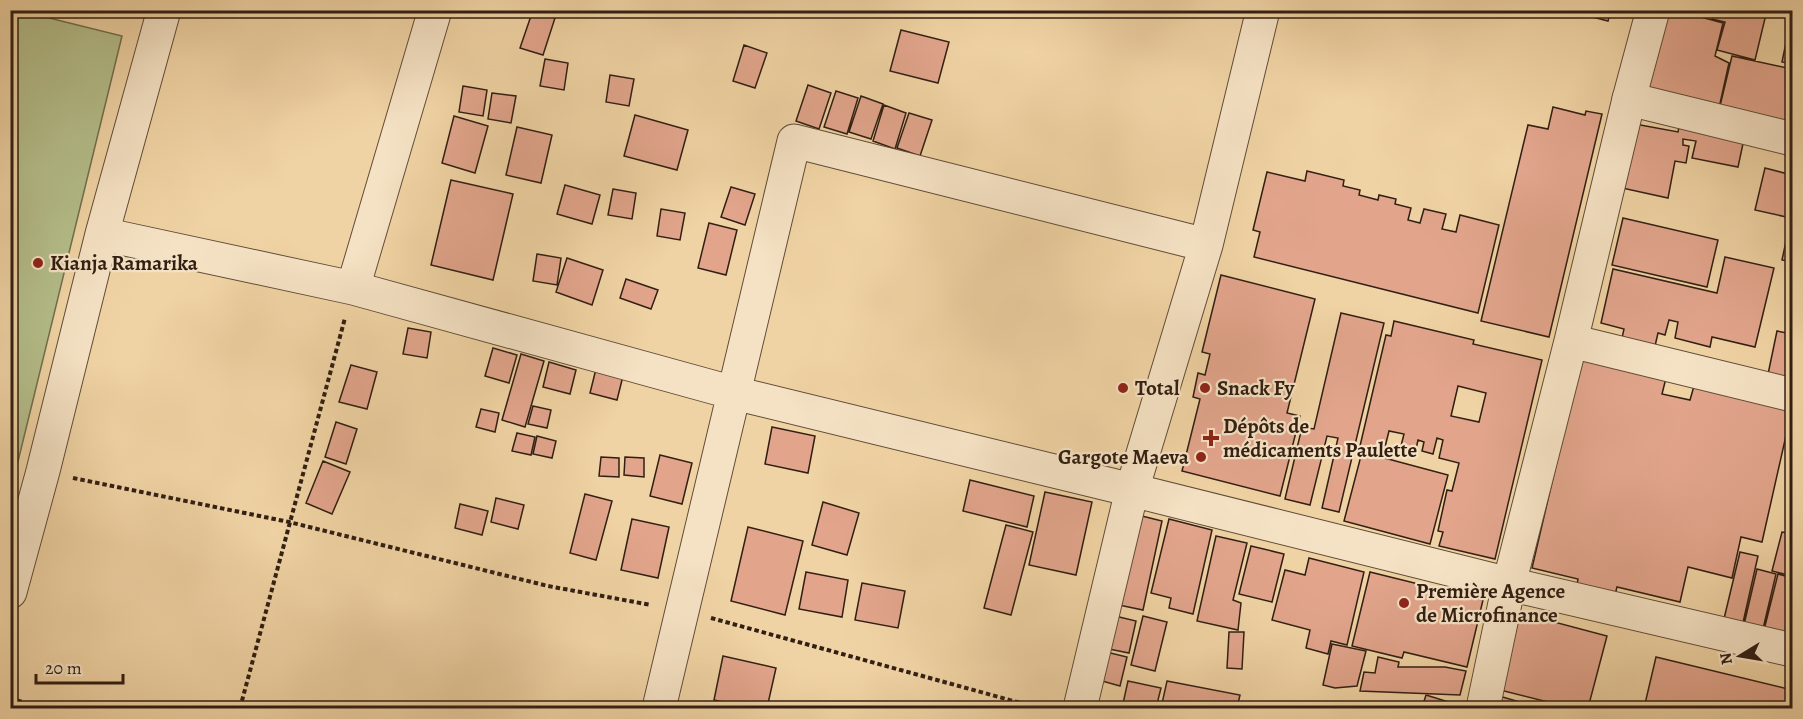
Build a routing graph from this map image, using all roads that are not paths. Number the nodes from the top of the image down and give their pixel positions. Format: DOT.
graph roads {
  1 [pos="164,10"];
  2 [pos="435,10"];
  3 [pos="1263,10"];
  4 [pos="1653,10"];
  5 [pos="1629,99"];
  6 [pos="1792,139"];
  7 [pos="102,234"];
  8 [pos="1206,245"];
  9 [pos="353,288"];
  10 [pos="1571,341"];
  11 [pos="734,393"];
  12 [pos="1792,395"];
  13 [pos="1132,490"];
  14 [pos="1509,584"];
  15 [pos="10,592"];
  16 [pos="1792,650"];
  17 [pos="660,708"];
  18 [pos="1080,708"];
  19 [pos="1483,708"];
  1 -- 7 [label="street"];
  2 -- 9 [label="street"];
  3 -- 8 [label="street"];
  4 -- 5 [label="street"];
  5 -- 6 [label="street"];
  5 -- 10 [label="street"];
  7 -- 9 [label="street"];
  7 -- 15 [label="street"];
  8 -- 11 [label="street"];
  8 -- 13 [label="street"];
  9 -- 11 [label="street"];
  10 -- 12 [label="street"];
  10 -- 14 [label="street"];
  11 -- 13 [label="street"];
  11 -- 17 [label="street"];
  13 -- 14 [label="street"];
  13 -- 18 [label="street"];
  14 -- 16 [label="street"];
  14 -- 19 [label="street"];
}
